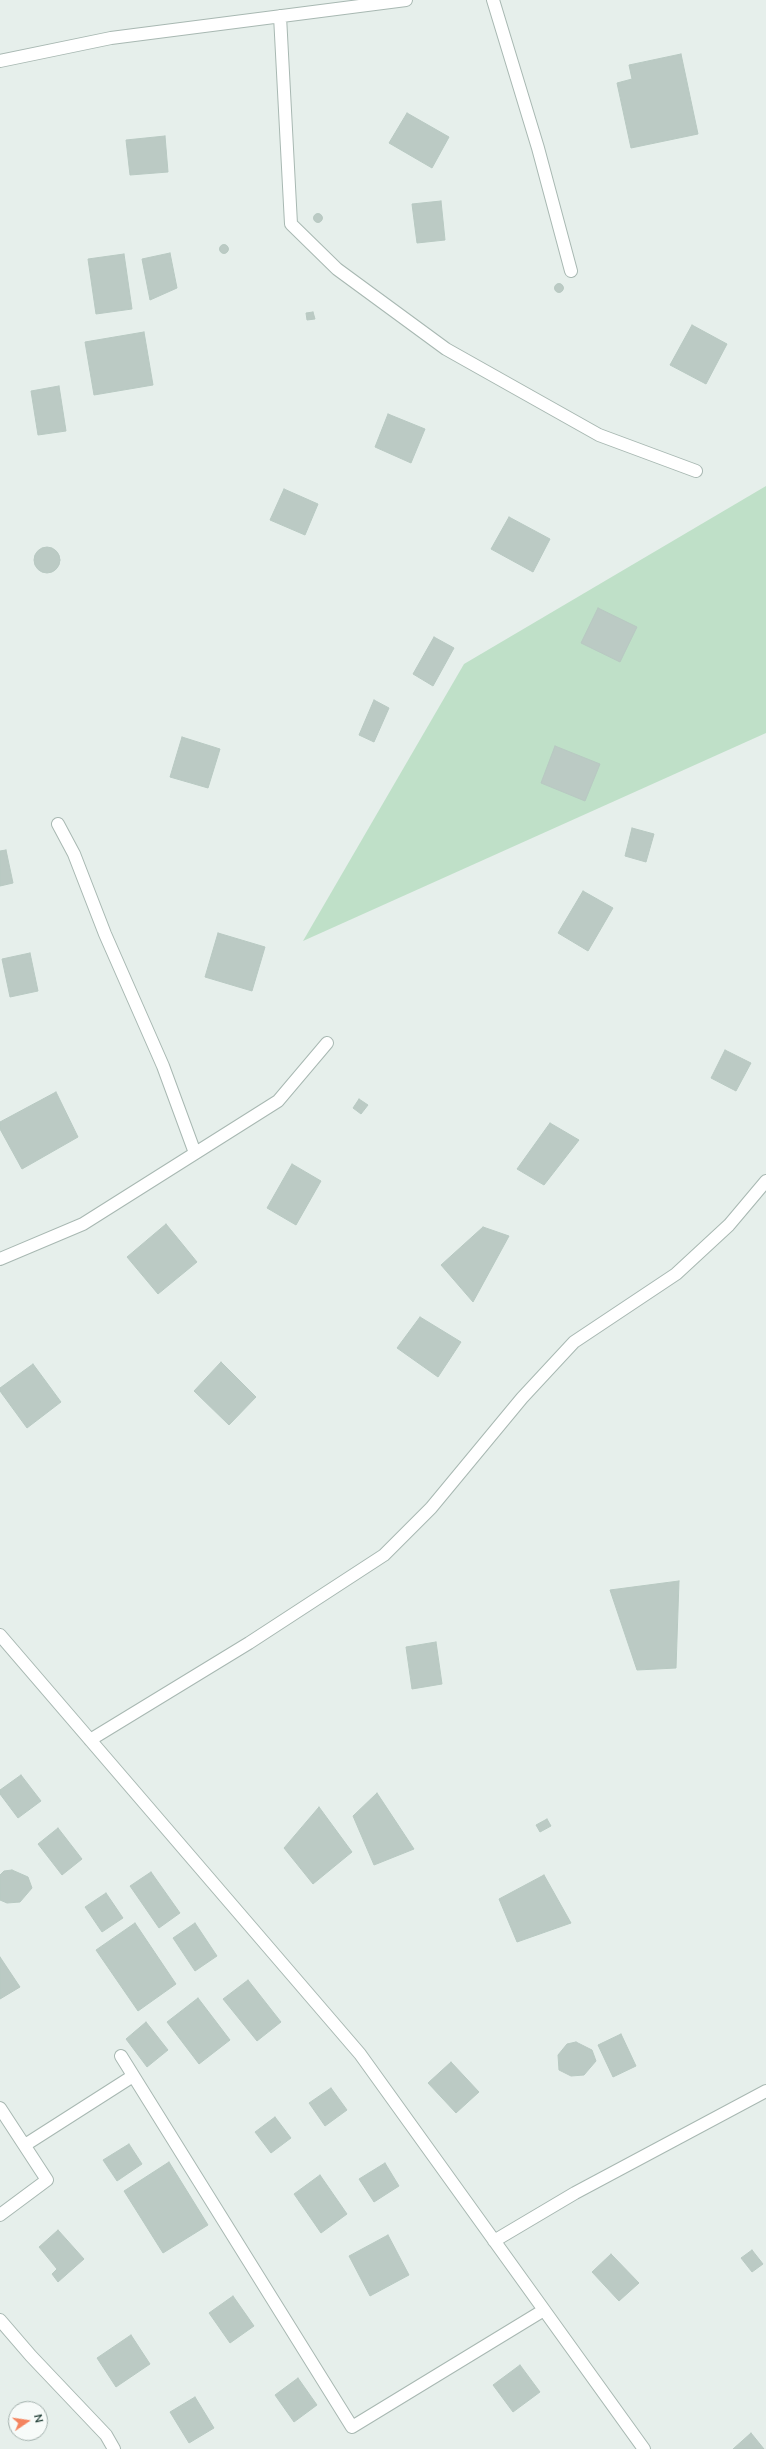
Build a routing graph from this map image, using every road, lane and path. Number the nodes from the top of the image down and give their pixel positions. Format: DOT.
graph roads {
  1 [pos="406,0"];
  2 [pos="493,0"];
  3 [pos="280,16"];
  4 [pos="0,60"];
  5 [pos="571,271"];
  6 [pos="696,471"];
  7 [pos="58,824"];
  8 [pos="328,1043"];
  9 [pos="195,1153"];
  10 [pos="766,1181"];
  11 [pos="0,1259"];
  12 [pos="0,1635"];
  13 [pos="90,1740"];
  14 [pos="121,2056"];
  15 [pos="133,2076"];
  16 [pos="766,2091"];
  17 [pos="0,2108"];
  18 [pos="25,2145"];
  19 [pos="0,2215"];
  20 [pos="494,2241"];
  21 [pos="544,2310"];
  22 [pos="0,2320"];
  23 [pos="114,2449"];
  24 [pos="644,2449"];
  1 -- 3 [label="street"];
  2 -- 5 [label="street"];
  3 -- 4 [label="street"];
  3 -- 6 [label="street"];
  7 -- 9 [label="street"];
  8 -- 9 [label="street"];
  9 -- 11 [label="street"];
  10 -- 13 [label="street"];
  12 -- 13 [label="street"];
  13 -- 20 [label="street"];
  14 -- 15 [label="street"];
  15 -- 18 [label="street"];
  15 -- 21 [label="street"];
  16 -- 20 [label="street"];
  17 -- 18 [label="street"];
  18 -- 19 [label="street"];
  20 -- 21 [label="street"];
  21 -- 24 [label="street"];
  22 -- 23 [label="street"];
}
